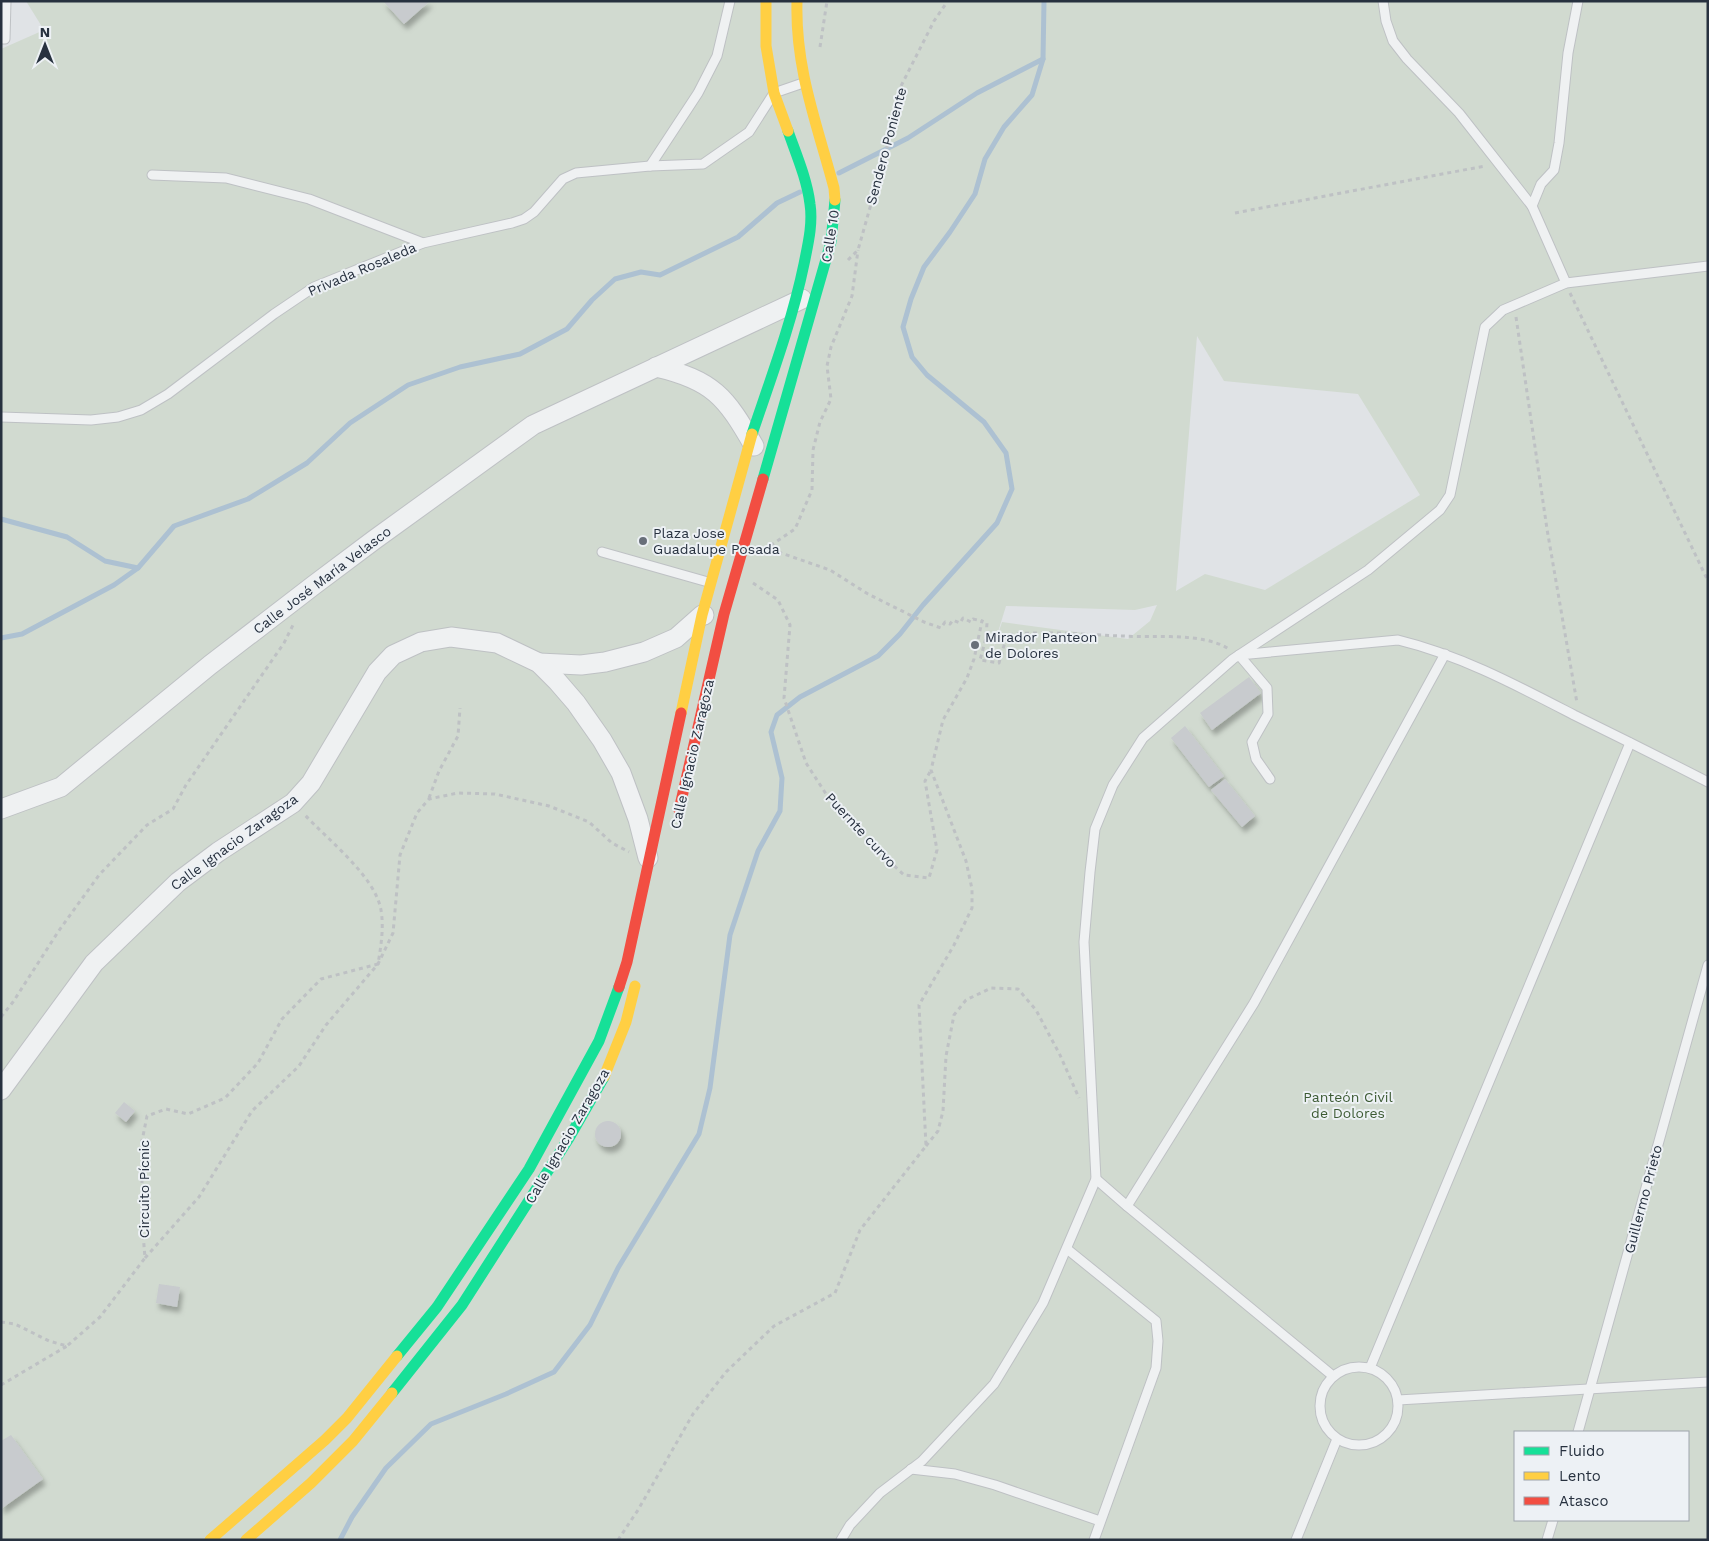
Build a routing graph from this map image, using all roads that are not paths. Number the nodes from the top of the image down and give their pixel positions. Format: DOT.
graph roads {
  1 [pos="6,1"];
  2 [pos="730,1"];
  3 [pos="766,1"];
  4 [pos="797,1"];
  5 [pos="1383,1"];
  6 [pos="1578,1"];
  7 [pos="1,39"];
  8 [pos="804,83"];
  9 [pos="774,93"];
  10 [pos="650,166"];
  11 [pos="152,175"];
  12 [pos="1532,206"];
  13 [pos="423,243"];
  14 [pos="1708,266"];
  15 [pos="1566,283"];
  16 [pos="818,291"];
  17 [pos="796,302"];
  18 [pos="656,367"];
  19 [pos="1,417"];
  20 [pos="750,440"];
  21 [pos="766,467"];
  22 [pos="602,552"];
  23 [pos="711,582"];
  24 [pos="724,614"];
  25 [pos="702,615"];
  26 [pos="1445,654"];
  27 [pos="1238,655"];
  28 [pos="539,663"];
  29 [pos="1630,743"];
  30 [pos="1270,779"];
  31 [pos="1708,782"];
  32 [pos="1,809"];
  33 [pos="676,822"];
  34 [pos="649,863"];
  35 [pos="1708,965"];
  36 [pos="638,974"];
  37 [pos="1,1090"];
  38 [pos="1096,1179"];
  39 [pos="1127,1206"];
  40 [pos="1067,1249"];
  41 [pos="1370,1368"];
  42 [pos="1333,1376"];
  43 [pos="1708,1382"];
  44 [pos="1590,1390"];
  45 [pos="1398,1400"];
  46 [pos="1578,1431"];
  47 [pos="1337,1439"];
  48 [pos="911,1469"];
  49 [pos="1100,1521"];
  50 [pos="1553,1521"];
  51 [pos="210,1540"];
  52 [pos="246,1540"];
  53 [pos="841,1540"];
  54 [pos="1094,1540"];
  55 [pos="1296,1540"];
  56 [pos="1547,1540"];
  1 -- 7 [label="lane"];
  2 -- 10 [label="lane"];
  3 -- 9 [label="street, Calle 10"];
  4 -- 8 [label="street, Calle 10"];
  5 -- 12 [label="lane"];
  6 -- 12 [label="lane"];
  8 -- 9 [label="lane"];
  8 -- 16 [label="street, Calle 10"];
  9 -- 10 [label="lane, Privada Rosaleda"];
  9 -- 17 [label="street, Calle 10"];
  10 -- 13 [label="lane, Privada Rosaleda"];
  11 -- 13 [label="lane"];
  12 -- 15 [label="lane"];
  13 -- 19 [label="lane, Privada Rosaleda"];
  14 -- 15 [label="lane"];
  15 -- 27 [label="lane"];
  16 -- 17 [label="street, Calle José María Velasco"];
  16 -- 21 [label="street, Calle 10"];
  17 -- 18 [label="street, Calle José María Velasco"];
  17 -- 20 [label="street, Calle 10"];
  18 -- 20 [label="street"];
  18 -- 32 [label="street, Calle José María Velasco"];
  20 -- 21 [label="street"];
  20 -- 23 [label="street, Calle Ignacio Zaragoza"];
  21 -- 24 [label="street, Calle Ignacio Zaragoza"];
  22 -- 23 [label="lane"];
  23 -- 25 [label="street, Calle Ignacio Zaragoza"];
  24 -- 25 [label="street"];
  24 -- 33 [label="street, Calle Ignacio Zaragoza"];
  25 -- 28 [label="street, Calle Ignacio Zaragoza"];
  25 -- 34 [label="street, Calle Ignacio Zaragoza"];
  26 -- 27 [label="lane"];
  26 -- 29 [label="lane"];
  26 -- 39 [label="lane"];
  27 -- 30 [label="lane"];
  27 -- 38 [label="lane"];
  28 -- 34 [label="street, Calle Ignacio Zaragoza"];
  28 -- 37 [label="street, Calle Ignacio Zaragoza"];
  29 -- 31 [label="lane"];
  29 -- 41 [label="lane"];
  34 -- 51 [label="street, Calle Ignacio Zaragoza"];
  35 -- 44 [label="lane, Guillermo Prieto"];
  36 -- 52 [label="street, Calle Ignacio Zaragoza"];
  38 -- 39 [label="lane"];
  38 -- 40 [label="lane"];
  39 -- 42 [label="lane"];
  40 -- 48 [label="lane"];
  40 -- 49 [label="lane"];
  41 -- 42 [label="lane"];
  41 -- 45 [label="lane"];
  42 -- 47 [label="lane"];
  43 -- 44 [label="lane"];
  44 -- 45 [label="lane"];
  44 -- 46 [label="lane, Guillermo Prieto"];
  45 -- 47 [label="lane"];
  47 -- 55 [label="lane"];
  48 -- 49 [label="lane"];
  48 -- 53 [label="lane"];
  49 -- 54 [label="lane"];
  50 -- 56 [label="lane"];
}
